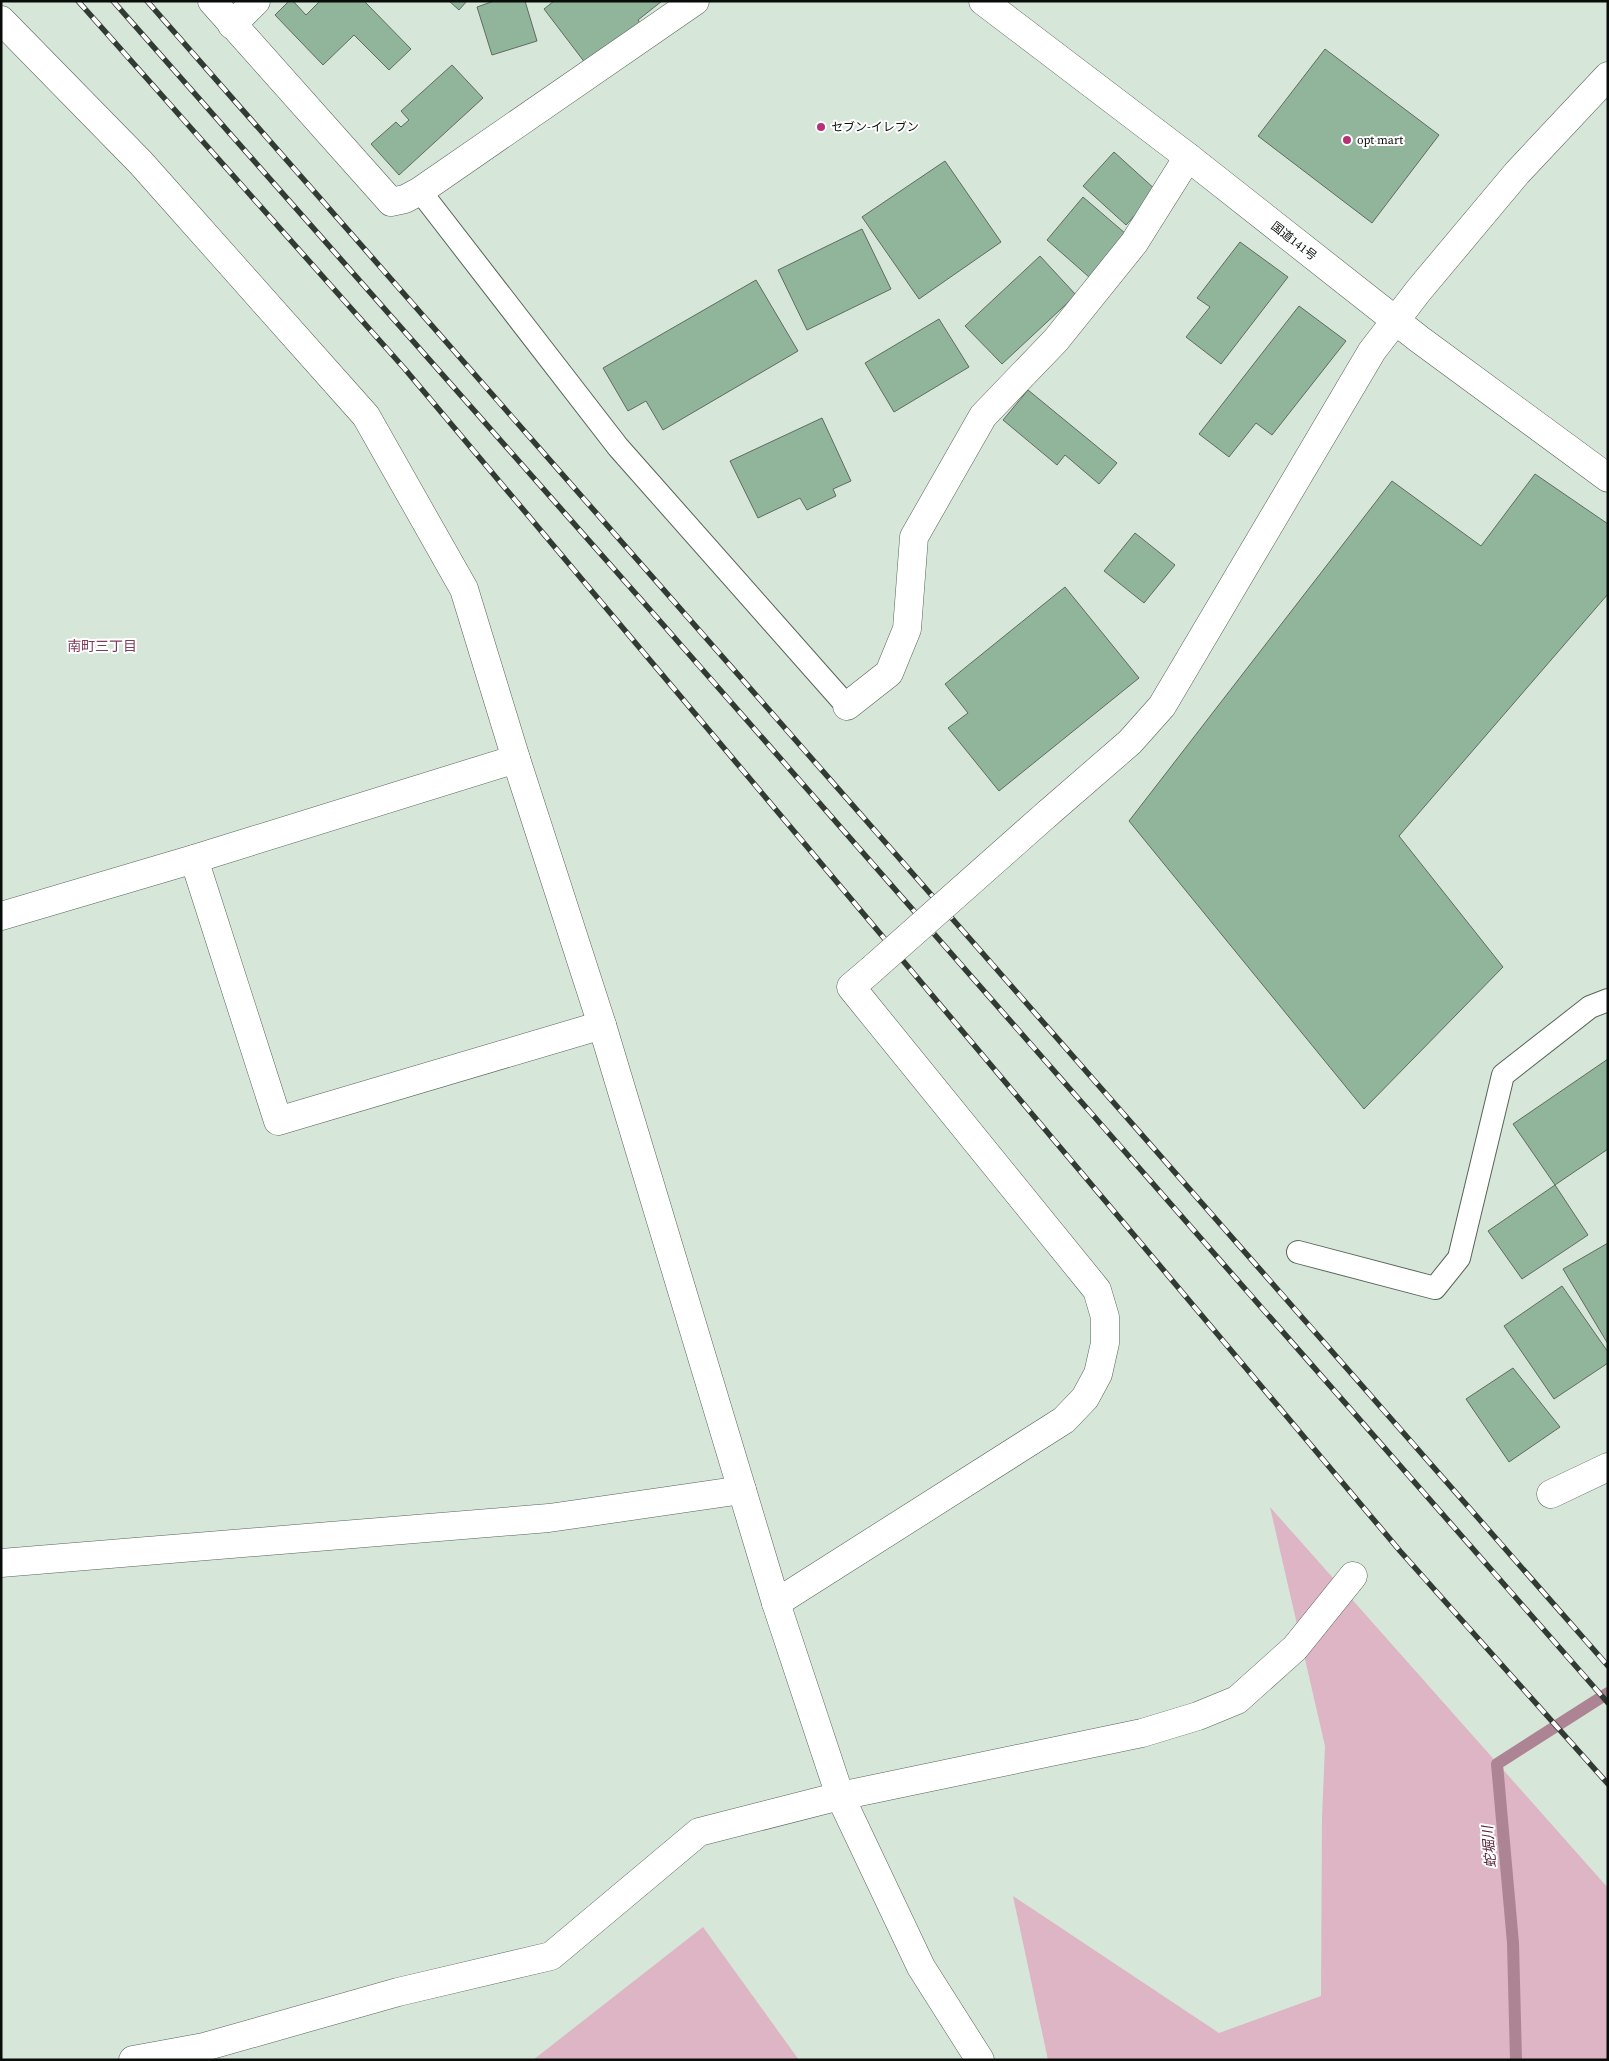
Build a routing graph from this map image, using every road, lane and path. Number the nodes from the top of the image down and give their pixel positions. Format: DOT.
graph roads {
  1 [pos="212,1"];
  2 [pos="256,1"];
  3 [pos="695,1"];
  4 [pos="982,1"];
  5 [pos="1,20"];
  6 [pos="232,25"];
  7 [pos="1608,76"];
  8 [pos="1188,157"];
  9 [pos="420,190"];
  10 [pos="1396,321"];
  11 [pos="1608,478"];
  12 [pos="847,706"];
  13 [pos="516,759"];
  14 [pos="194,859"];
  15 [pos="1,916"];
  16 [pos="1608,1000"];
  17 [pos="602,1025"];
  18 [pos="1298,1252"];
  19 [pos="1608,1467"];
  20 [pos="742,1490"];
  21 [pos="1551,1494"];
  22 [pos="1,1563"];
  23 [pos="1353,1576"];
  24 [pos="776,1603"];
  25 [pos="840,1796"];
  26 [pos="133,2060"];
  27 [pos="980,2060"];
  1 -- 6 [label="main road"];
  2 -- 6 [label="main road"];
  3 -- 9 [label="main road"];
  4 -- 8 [label="main road, 国道141号"];
  5 -- 13 [label="main road"];
  6 -- 9 [label="main road"];
  7 -- 10 [label="main road"];
  8 -- 10 [label="main road, 国道141号"];
  8 -- 12 [label="main road"];
  9 -- 12 [label="lane"];
  10 -- 11 [label="main road, 国道141号"];
  10 -- 24 [label="main road, bridge"];
  13 -- 14 [label="main road"];
  13 -- 17 [label="main road"];
  14 -- 15 [label="main road"];
  14 -- 17 [label="main road"];
  16 -- 18 [label="lane"];
  17 -- 20 [label="main road"];
  19 -- 21 [label="main road"];
  20 -- 22 [label="main road"];
  20 -- 24 [label="main road"];
  23 -- 25 [label="main road"];
  24 -- 25 [label="main road"];
  25 -- 26 [label="main road"];
  25 -- 27 [label="main road"];
}
